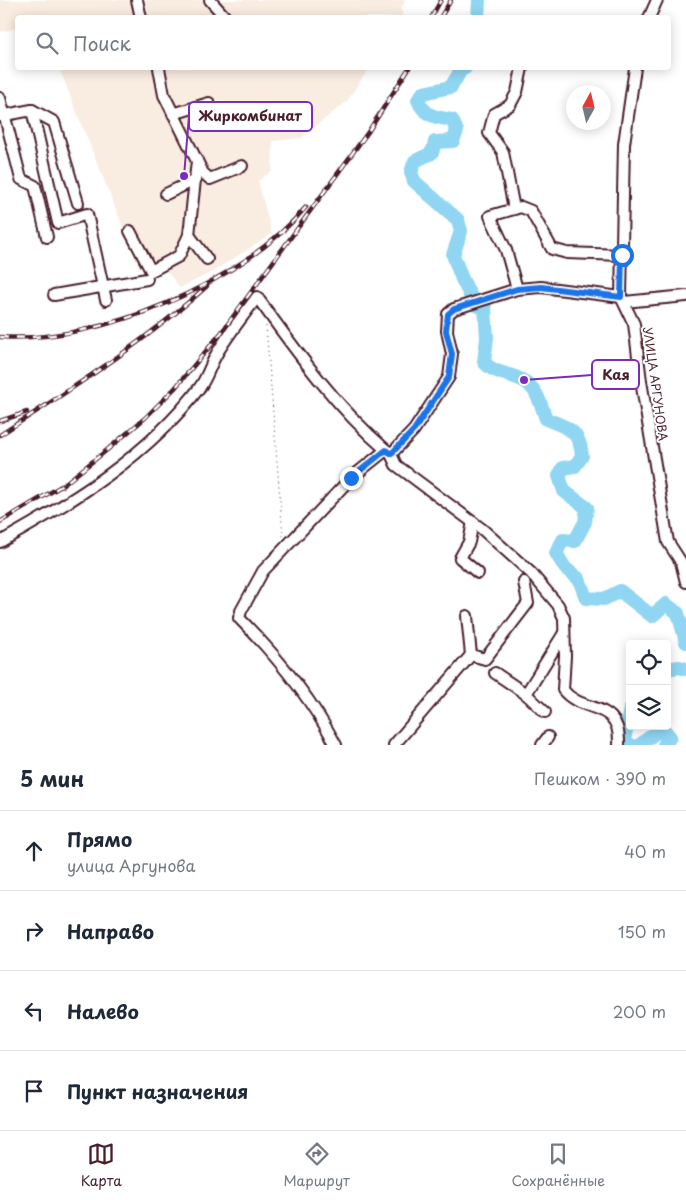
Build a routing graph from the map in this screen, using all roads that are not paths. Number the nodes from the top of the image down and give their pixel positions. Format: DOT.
graph roads {
  1 [pos="137,0"];
  2 [pos="210,0"];
  3 [pos="657,0"];
  4 [pos="140,15"];
  5 [pos="223,15"];
  6 [pos="650,15"];
  7 [pos="159,70"];
  8 [pos="522,70"];
  9 [pos="635,70"];
  10 [pos="0,98"];
  11 [pos="209,103"];
  12 [pos="32,110"];
  13 [pos="173,114"];
  14 [pos="2,115"];
  15 [pos="197,161"];
  16 [pos="242,166"];
  17 [pos="195,180"];
  18 [pos="166,194"];
  19 [pos="78,202"];
  20 [pos="514,209"];
  21 [pos="130,230"];
  22 [pos="189,235"];
  23 [pos="48,237"];
  24 [pos="622,255"];
  25 [pos="207,259"];
  26 [pos="147,279"];
  27 [pos="103,286"];
  28 [pos="517,289"];
  29 [pos="54,295"];
  30 [pos="686,296"];
  31 [pos="106,300"];
  32 [pos="622,300"];
  33 [pos="389,452"];
  34 [pos="473,522"];
  35 [pos="0,542"];
  36 [pos="478,573"];
  37 [pos="524,582"];
  38 [pos="686,582"];
  39 [pos="467,616"];
  40 [pos="564,632"];
  41 [pos="471,655"];
  42 [pos="495,673"];
  43 [pos="526,694"];
  44 [pos="545,712"];
  45 [pos="336,745"];
  46 [pos="394,745"];
  47 [pos="619,745"];
  1 -- 4 [label="street"];
  2 -- 5 [label="street"];
  3 -- 6 [label="street"];
  7 -- 13 [label="street"];
  8 -- 20 [label="street"];
  9 -- 24 [label="street, УЛИЦА АРГУНОВА"];
  10 -- 14 [label="street"];
  11 -- 13 [label="street"];
  12 -- 14 [label="street"];
  12 -- 19 [label="street"];
  12 -- 27 [label="street"];
  13 -- 15 [label="street"];
  14 -- 23 [label="street"];
  15 -- 16 [label="street"];
  15 -- 17 [label="street"];
  17 -- 18 [label="street"];
  17 -- 22 [label="street"];
  20 -- 24 [label="street"];
  20 -- 28 [label="street"];
  21 -- 22 [label="street"];
  22 -- 25 [label="street"];
  24 -- 32 [label="street, УЛИЦА АРГУНОВА"];
  26 -- 27 [label="street"];
  27 -- 29 [label="street"];
  27 -- 31 [label="street"];
  28 -- 32 [label="street"];
  28 -- 33 [label="street"];
  30 -- 32 [label="street"];
  32 -- 38 [label="street, УЛИЦА АРГУНОВА"];
  33 -- 34 [label="street"];
  33 -- 35 [label="street"];
  33 -- 45 [label="street"];
  34 -- 36 [label="street"];
  34 -- 40 [label="street"];
  37 -- 41 [label="street"];
  39 -- 41 [label="street"];
  40 -- 43 [label="street"];
  40 -- 47 [label="street"];
  41 -- 46 [label="street"];
  42 -- 43 [label="street"];
  43 -- 44 [label="street"];
}
